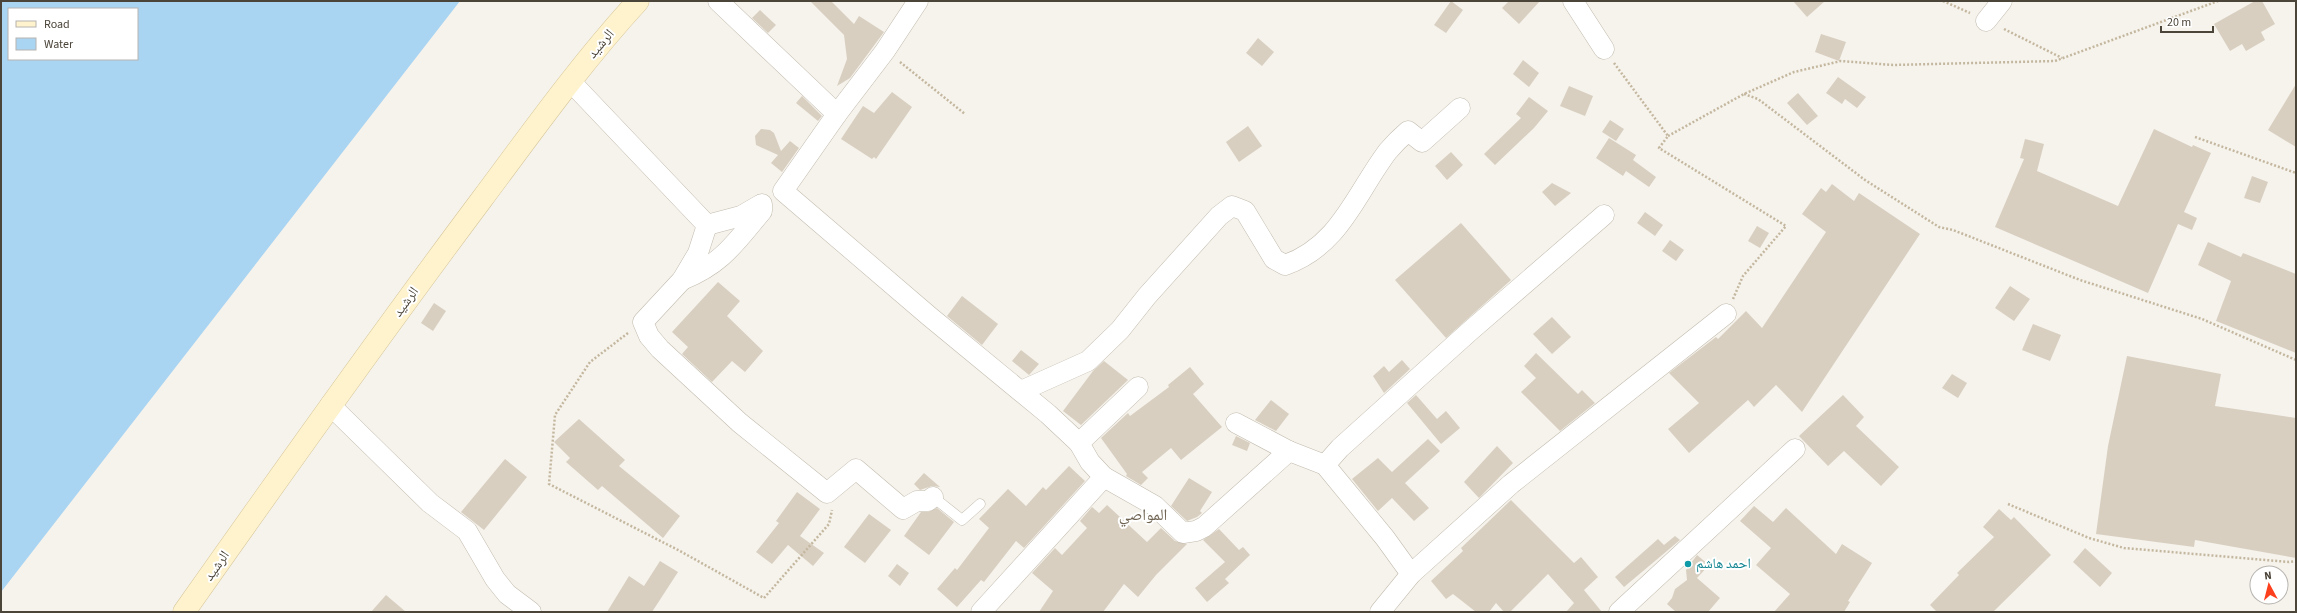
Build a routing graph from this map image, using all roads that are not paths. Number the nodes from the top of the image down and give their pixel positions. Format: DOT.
graph roads {
  1 [pos="638,1"];
  2 [pos="718,1"];
  3 [pos="918,1"];
  4 [pos="1573,1"];
  5 [pos="2002,1"];
  6 [pos="1986,21"];
  7 [pos="1604,49"];
  8 [pos="571,82"];
  9 [pos="1460,108"];
  10 [pos="837,114"];
  11 [pos="783,191"];
  12 [pos="762,204"];
  13 [pos="1604,215"];
  14 [pos="707,225"];
  15 [pos="682,280"];
  16 [pos="1726,314"];
  17 [pos="1138,387"];
  18 [pos="1021,392"];
  19 [pos="330,405"];
  20 [pos="1236,423"];
  21 [pos="1079,443"];
  22 [pos="1795,449"];
  23 [pos="1289,451"];
  24 [pos="1325,465"];
  25 [pos="1104,478"];
  26 [pos="933,497"];
  27 [pos="980,504"];
  28 [pos="1411,574"];
  29 [pos="184,612"];
  30 [pos="531,612"];
  31 [pos="980,612"];
  32 [pos="1380,612"];
  33 [pos="1619,612"];
  1 -- 8 [label="main road, الرشيد"];
  2 -- 10 [label="street"];
  3 -- 10 [label="street"];
  4 -- 7 [label="street"];
  5 -- 6 [label="street"];
  8 -- 14 [label="street"];
  8 -- 19 [label="main road, الرشيد"];
  9 -- 18 [label="street"];
  10 -- 11 [label="street"];
  11 -- 12 [label="street"];
  11 -- 18 [label="street"];
  12 -- 14 [label="street"];
  12 -- 15 [label="street"];
  13 -- 24 [label="street"];
  14 -- 15 [label="street"];
  15 -- 26 [label="street"];
  16 -- 28 [label="street"];
  17 -- 21 [label="street"];
  18 -- 21 [label="street"];
  19 -- 29 [label="main road, الرشيد"];
  19 -- 30 [label="street"];
  20 -- 23 [label="street"];
  21 -- 25 [label="street"];
  22 -- 33 [label="street"];
  23 -- 24 [label="street"];
  23 -- 25 [label="street"];
  24 -- 28 [label="street"];
  25 -- 31 [label="street"];
  26 -- 27 [label="lane"];
  28 -- 32 [label="street"];
}
